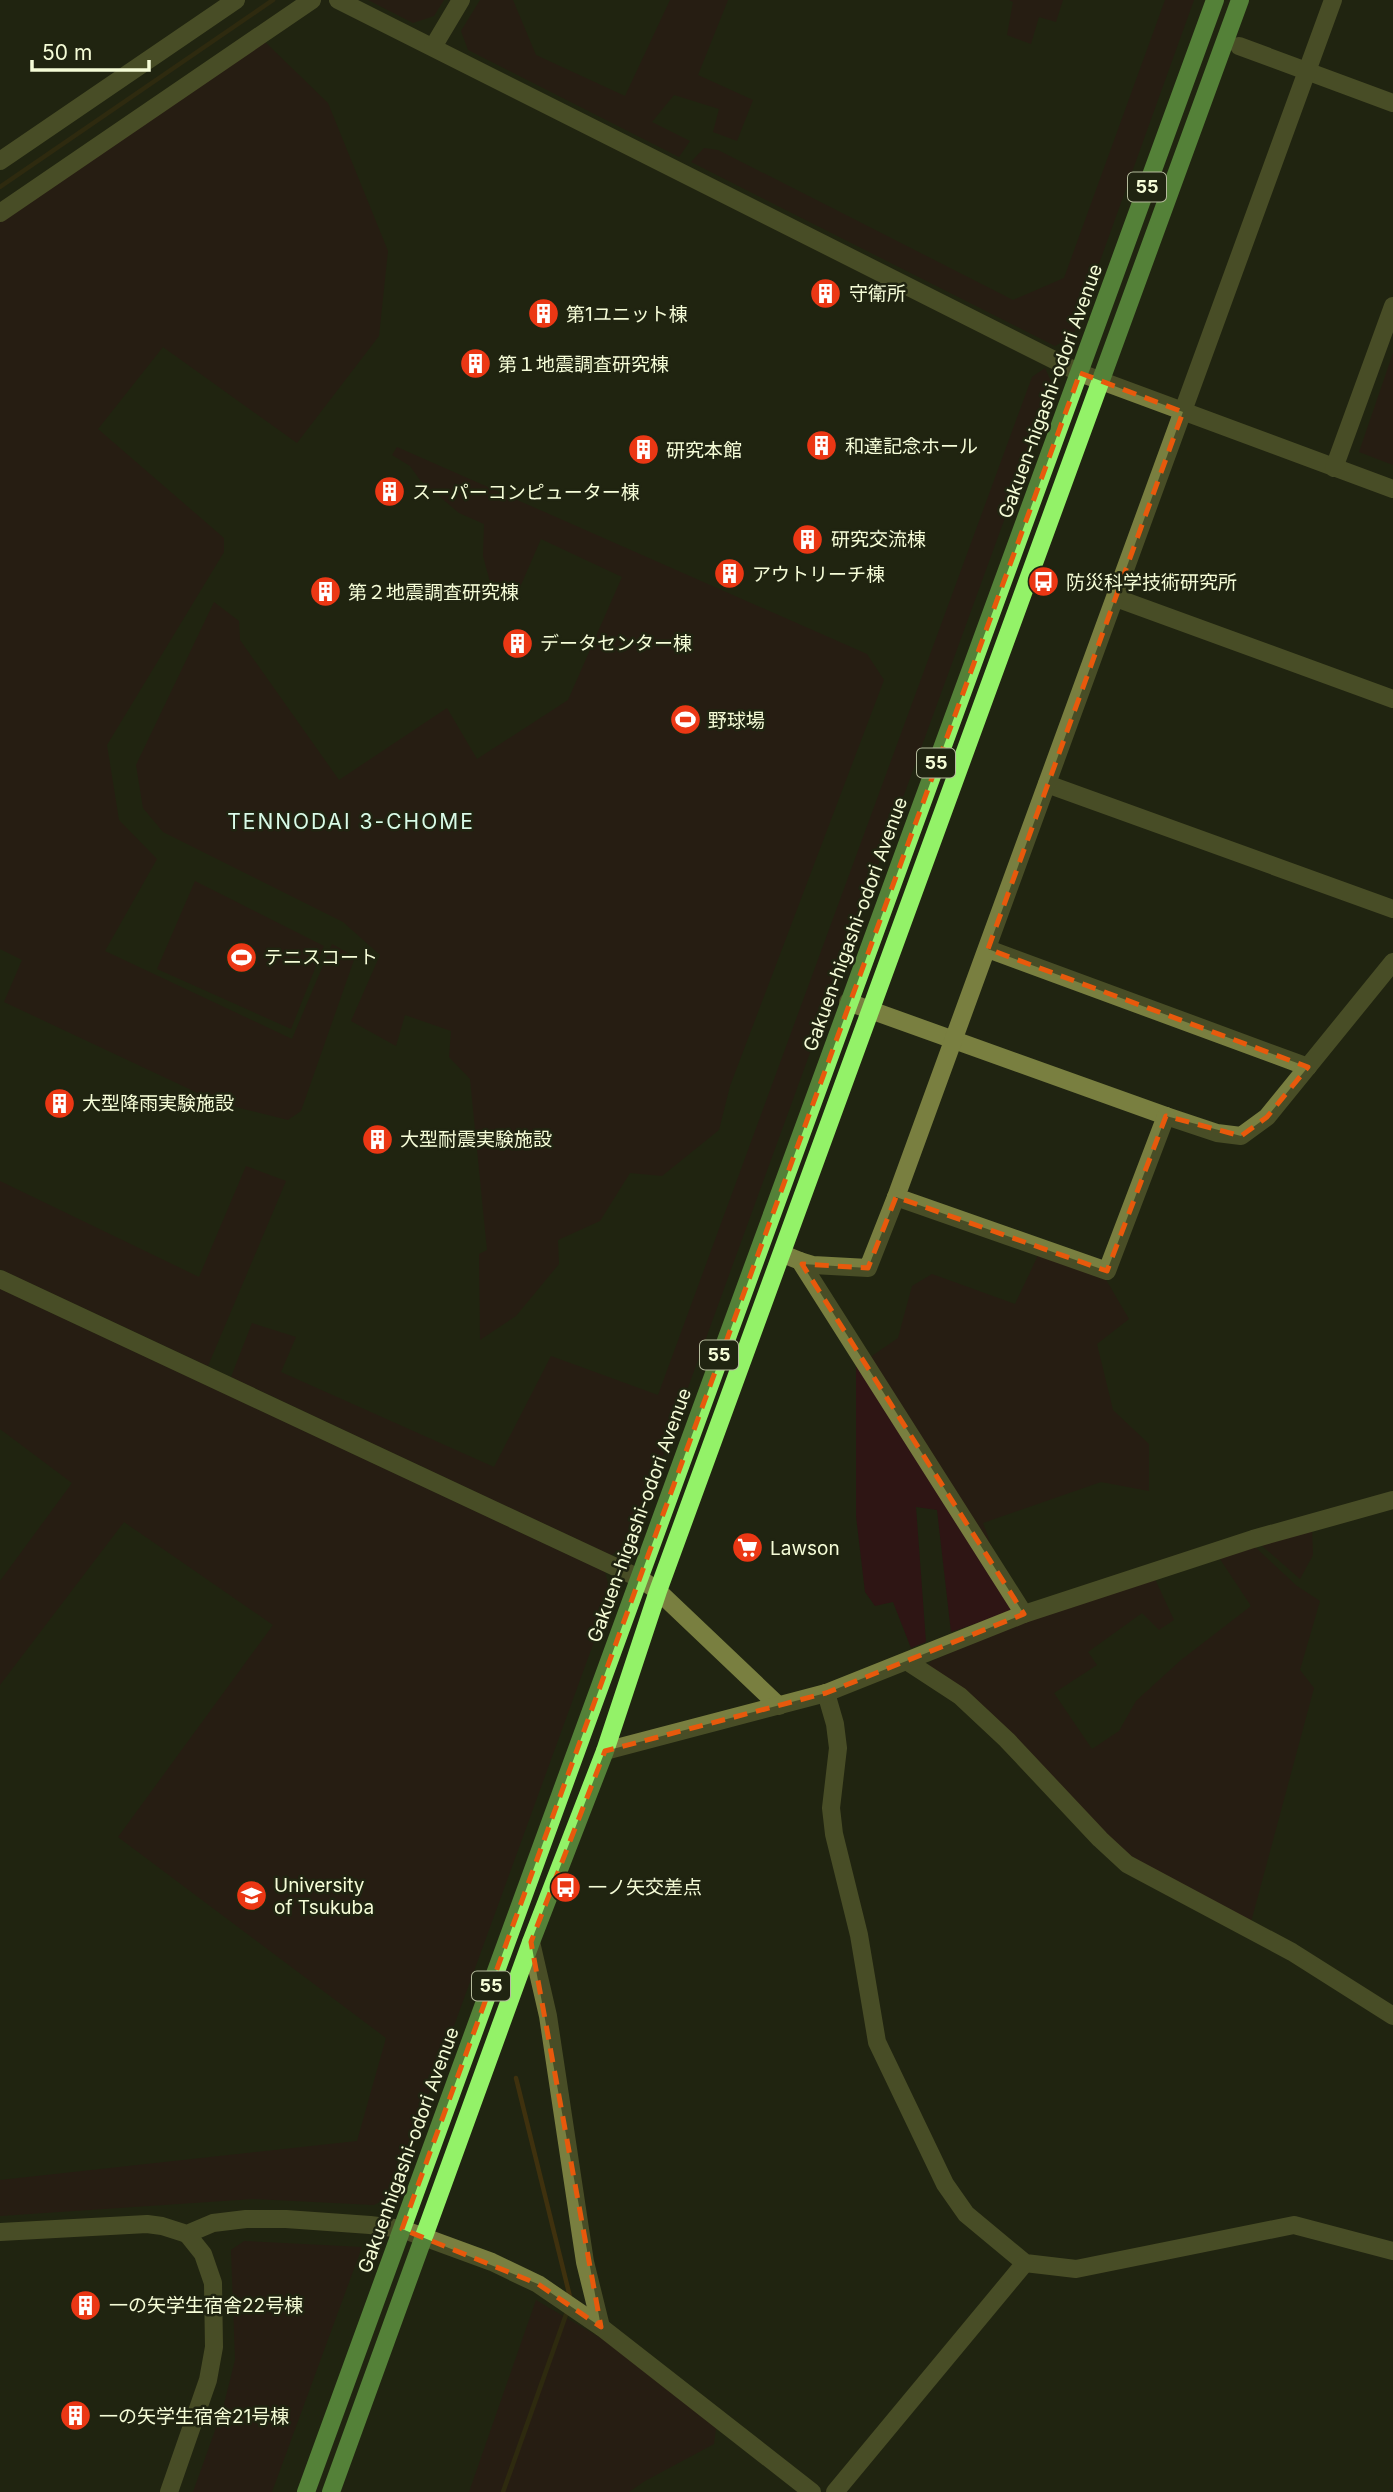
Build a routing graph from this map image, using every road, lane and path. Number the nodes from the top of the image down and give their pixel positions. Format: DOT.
graph roads {
  1 [pos="236,0"];
  2 [pos="312,0"];
  3 [pos="338,0"];
  4 [pos="461,0"];
  5 [pos="1215,0"];
  6 [pos="1240,0"];
  7 [pos="1333,0"];
  8 [pos="1239,46"];
  9 [pos="433,47"];
  10 [pos="1307,71"];
  11 [pos="1393,103"];
  12 [pos="0,161"];
  13 [pos="0,213"];
  14 [pos="1393,306"];
  15 [pos="1080,373"];
  16 [pos="1100,382"];
  17 [pos="1182,412"];
  18 [pos="1334,468"];
  19 [pos="1393,489"];
  20 [pos="1116,598"];
  21 [pos="1393,699"];
  22 [pos="1047,784"];
  23 [pos="1393,909"];
  24 [pos="988,949"];
  25 [pos="1393,961"];
  26 [pos="848,1002"];
  27 [pos="872,1010"];
  28 [pos="953,1040"];
  29 [pos="1308,1067"];
  30 [pos="1166,1116"];
  31 [pos="896,1198"];
  32 [pos="783,1254"];
  33 [pos="800,1261"];
  34 [pos="0,1279"];
  35 [pos="1393,1500"];
  36 [pos="639,1578"];
  37 [pos="659,1591"];
  38 [pos="1024,1614"];
  39 [pos="908,1662"];
  40 [pos="826,1693"];
  41 [pos="779,1706"];
  42 [pos="605,1751"];
  43 [pos="531,1942"];
  44 [pos="1393,2016"];
  45 [pos="402,2229"];
  46 [pos="0,2232"];
  47 [pos="187,2234"];
  48 [pos="425,2237"];
  49 [pos="1393,2251"];
  50 [pos="1025,2263"];
  51 [pos="601,2327"];
  52 [pos="169,2492"];
  53 [pos="306,2492"];
  54 [pos="331,2492"];
  55 [pos="812,2492"];
  56 [pos="835,2492"];
  1 -- 12 [label="street"];
  2 -- 13 [label="street"];
  3 -- 9 [label="street"];
  4 -- 9 [label="street"];
  5 -- 15 [label="main road, Gakuen-higashi-odori Avenue / 55"];
  6 -- 16 [label="main road, 55"];
  7 -- 10 [label="street"];
  8 -- 10 [label="street"];
  9 -- 15 [label="street"];
  10 -- 11 [label="street"];
  10 -- 17 [label="street"];
  14 -- 18 [label="street"];
  15 -- 16 [label="street"];
  15 -- 26 [label="main road, Gakuen-higashi-odori Avenue / 55"];
  16 -- 17 [label="street"];
  16 -- 27 [label="main road, 55"];
  17 -- 18 [label="street"];
  17 -- 20 [label="street"];
  18 -- 19 [label="street"];
  20 -- 21 [label="street"];
  20 -- 22 [label="street"];
  22 -- 23 [label="street"];
  22 -- 24 [label="street"];
  24 -- 28 [label="street"];
  24 -- 29 [label="street"];
  25 -- 29 [label="street"];
  26 -- 27 [label="street"];
  26 -- 36 [label="main road, Gakuen-higashi-odori Avenue / 55"];
  27 -- 28 [label="street"];
  27 -- 32 [label="main road, 55"];
  28 -- 30 [label="street"];
  28 -- 31 [label="street"];
  29 -- 30 [label="street"];
  30 -- 31 [label="street"];
  31 -- 33 [label="street"];
  32 -- 33 [label="street"];
  32 -- 37 [label="main road, 55"];
  33 -- 38 [label="street"];
  34 -- 36 [label="street"];
  35 -- 38 [label="street"];
  36 -- 37 [label="street"];
  36 -- 45 [label="main road, Gakuen-higashi-odori Avenue / 55"];
  37 -- 41 [label="street"];
  37 -- 42 [label="main road, 55"];
  38 -- 39 [label="street"];
  39 -- 40 [label="street"];
  39 -- 44 [label="street"];
  40 -- 41 [label="street"];
  40 -- 50 [label="street"];
  41 -- 42 [label="street"];
  42 -- 43 [label="main road, 55"];
  43 -- 48 [label="main road, 55"];
  43 -- 51 [label="street"];
  45 -- 47 [label="street"];
  45 -- 48 [label="street"];
  45 -- 53 [label="main road, Gakuen-higashi-odori Avenue / 55"];
  46 -- 47 [label="street"];
  47 -- 52 [label="street"];
  48 -- 51 [label="street"];
  48 -- 54 [label="main road, 55"];
  49 -- 50 [label="street"];
  50 -- 56 [label="street"];
  51 -- 55 [label="street"];
}
